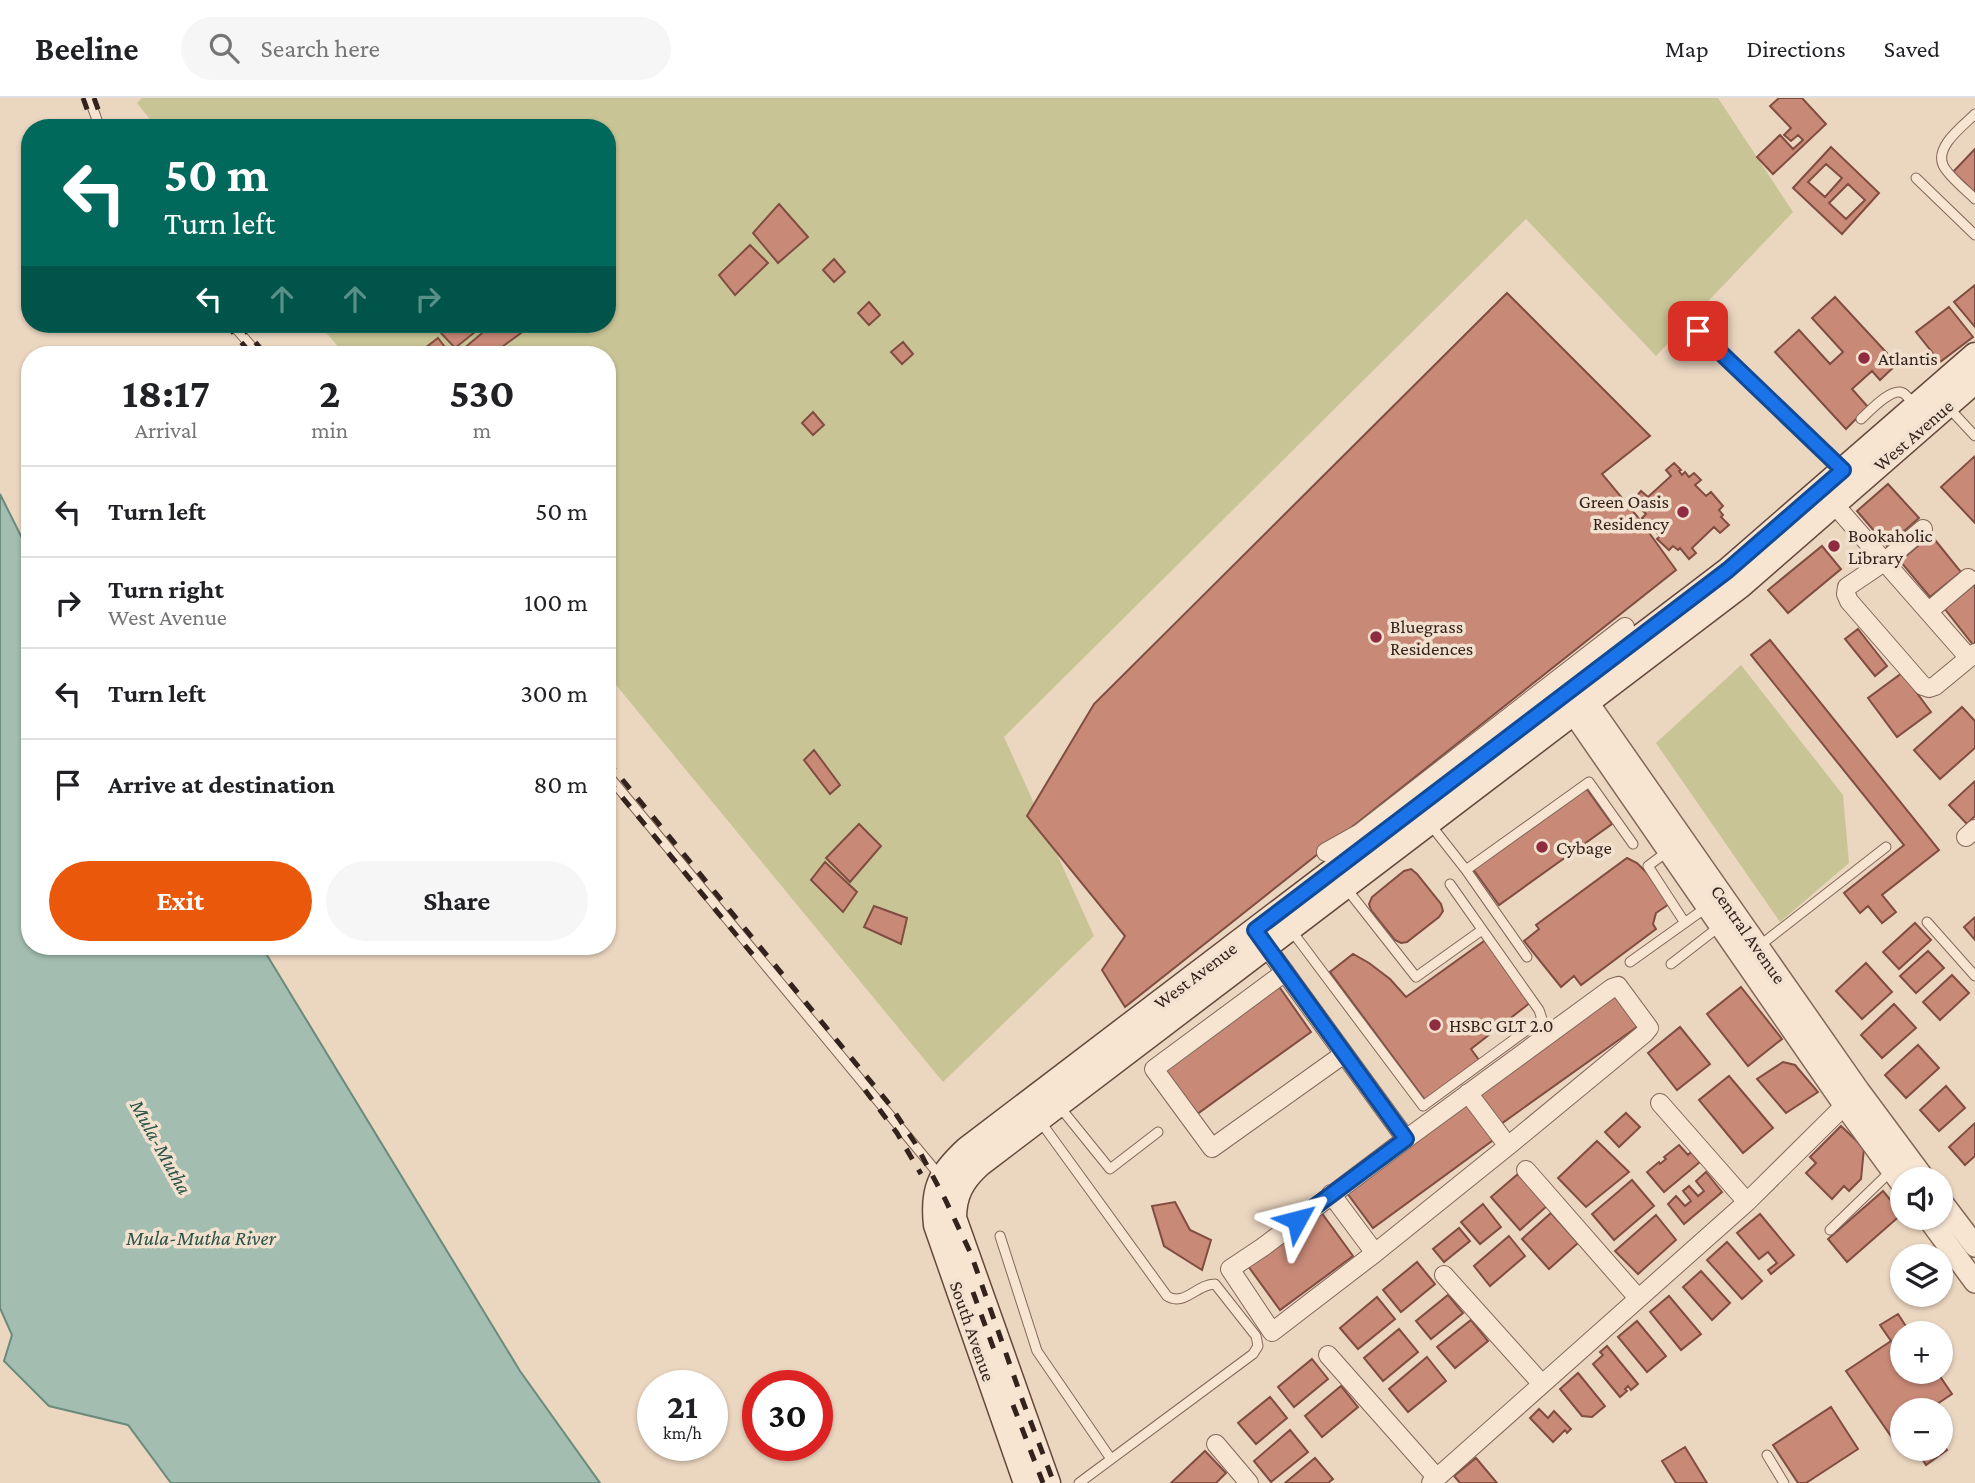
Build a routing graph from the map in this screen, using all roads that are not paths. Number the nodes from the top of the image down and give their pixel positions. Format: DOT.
graph roads {
  1 [pos="89,98"];
  2 [pos="1975,114"];
  3 [pos="97,119"];
  4 [pos="1916,178"];
  5 [pos="1975,199"];
  6 [pos="1975,235"];
  7 [pos="1679,313"];
  8 [pos="1975,355"];
  9 [pos="1975,381"];
  10 [pos="1947,406"];
  11 [pos="1916,407"];
  12 [pos="1861,419"];
  13 [pos="1975,436"];
  14 [pos="1843,470"];
  15 [pos="1828,497"];
  16 [pos="1923,529"];
  17 [pos="1884,562"];
  18 [pos="1968,578"];
  19 [pos="1929,611"];
  20 [pos="1625,627"];
  21 [pos="1972,656"];
  22 [pos="1574,699"];
  23 [pos="1526,714"];
  24 [pos="616,785"];
  25 [pos="1429,823"];
  26 [pos="1633,844"];
  27 [pos="1886,847"];
  28 [pos="1668,851"];
  29 [pos="1326,852"];
  30 [pos="1466,870"];
  31 [pos="1450,884"];
  32 [pos="1345,887"];
  33 [pos="1707,907"];
  34 [pos="1927,922"];
  35 [pos="1685,923"];
  36 [pos="1720,926"];
  37 [pos="1290,928"];
  38 [pos="1482,930"];
  39 [pos="1260,938"];
  40 [pos="1750,952"];
  41 [pos="1527,957"];
  42 [pos="1630,962"];
  43 [pos="1671,964"];
  44 [pos="1284,972"];
  45 [pos="1975,976"];
  46 [pos="1344,1054"];
  47 [pos="1468,1093"];
  48 [pos="1852,1098"];
  49 [pos="1660,1103"];
  50 [pos="1049,1112"];
  51 [pos="1158,1132"];
  52 [pos="1406,1139"];
  53 [pos="1508,1146"];
  54 [pos="1891,1167"];
  55 [pos="1913,1167"];
  56 [pos="1526,1170"];
  57 [pos="951,1183"];
  58 [pos="1890,1183"];
  59 [pos="1331,1194"];
  60 [pos="1746,1202"];
  61 [pos="1953,1216"];
  62 [pos="1830,1230"];
  63 [pos="1937,1230"];
  64 [pos="1000,1236"];
  65 [pos="1975,1246"];
  66 [pos="1375,1253"];
  67 [pos="1444,1275"];
  68 [pos="1975,1282"];
  69 [pos="1638,1298"];
  70 [pos="1328,1355"];
  71 [pos="1542,1384"];
  72 [pos="1216,1444"];
  73 [pos="1767,1455"];
  74 [pos="1111,1459"];
  75 [pos="1434,1481"];
  76 [pos="1026,1483"];
  77 [pos="1048,1483"];
  78 [pos="1079,1483"];
  79 [pos="1249,1483"];
  80 [pos="1784,1483"];
  1 -- 3 [label="lane"];
  2 -- 5 [label="lane"];
  4 -- 6 [label="lane"];
  7 -- 14 [label="lane"];
  8 -- 11 [label="main road, West Avenue"];
  9 -- 10 [label="main road, West Avenue"];
  10 -- 13 [label="lane"];
  10 -- 15 [label="main road, West Avenue"];
  11 -- 12 [label="lane"];
  11 -- 14 [label="main road, West Avenue"];
  14 -- 15 [label="main road, West Avenue"];
  15 -- 17 [label="street"];
  15 -- 22 [label="main road, West Avenue"];
  16 -- 17 [label="street"];
  17 -- 19 [label="street"];
  17 -- 21 [label="street"];
  18 -- 19 [label="street"];
  19 -- 21 [label="street"];
  20 -- 23 [label="street"];
  22 -- 23 [label="main road, West Avenue"];
  22 -- 25 [label="main road, West Avenue"];
  22 -- 28 [label="street, Central Avenue"];
  22 -- 40 [label="street, Central Avenue"];
  23 -- 29 [label="street"];
  23 -- 39 [label="main road, West Avenue"];
  24 -- 57 [label="lane"];
  25 -- 30 [label="lane"];
  25 -- 32 [label="main road, West Avenue"];
  26 -- 30 [label="lane"];
  27 -- 40 [label="lane"];
  28 -- 33 [label="street, Central Avenue"];
  28 -- 35 [label="lane"];
  30 -- 41 [label="lane"];
  31 -- 38 [label="lane"];
  32 -- 37 [label="main road, West Avenue"];
  32 -- 38 [label="lane"];
  33 -- 35 [label="lane"];
  33 -- 36 [label="street, Central Avenue"];
  34 -- 45 [label="lane"];
  35 -- 42 [label="lane"];
  36 -- 40 [label="street, Central Avenue"];
  36 -- 43 [label="lane"];
  37 -- 38 [label="lane"];
  37 -- 39 [label="main road, West Avenue"];
  39 -- 44 [label="street"];
  39 -- 50 [label="main road, West Avenue"];
  39 -- 57 [label="main road, West Avenue"];
  40 -- 48 [label="street, Central Avenue"];
  44 -- 46 [label="street"];
  44 -- 46 [label="street"];
  46 -- 52 [label="street"];
  47 -- 52 [label="street"];
  47 -- 53 [label="street"];
  47 -- 53 [label="street"];
  48 -- 54 [label="street, Central Avenue"];
  48 -- 55 [label="street, Central Avenue"];
  48 -- 60 [label="street"];
  49 -- 60 [label="street"];
  50 -- 51 [label="lane"];
  50 -- 57 [label="main road, West Avenue"];
  50 -- 74 [label="lane"];
  52 -- 59 [label="street"];
  53 -- 66 [label="street"];
  56 -- 69 [label="street"];
  57 -- 76 [label="main road, South Avenue"];
  57 -- 77 [label="main road, South Avenue"];
  58 -- 62 [label="lane"];
  59 -- 66 [label="street"];
  59 -- 66 [label="street"];
  60 -- 69 [label="street"];
  61 -- 65 [label="street"];
  63 -- 68 [label="street"];
  64 -- 74 [label="lane"];
  67 -- 71 [label="street"];
  69 -- 71 [label="street"];
  70 -- 75 [label="street"];
  71 -- 75 [label="street"];
  72 -- 79 [label="street"];
  73 -- 80 [label="lane"];
  74 -- 78 [label="lane"];
}
